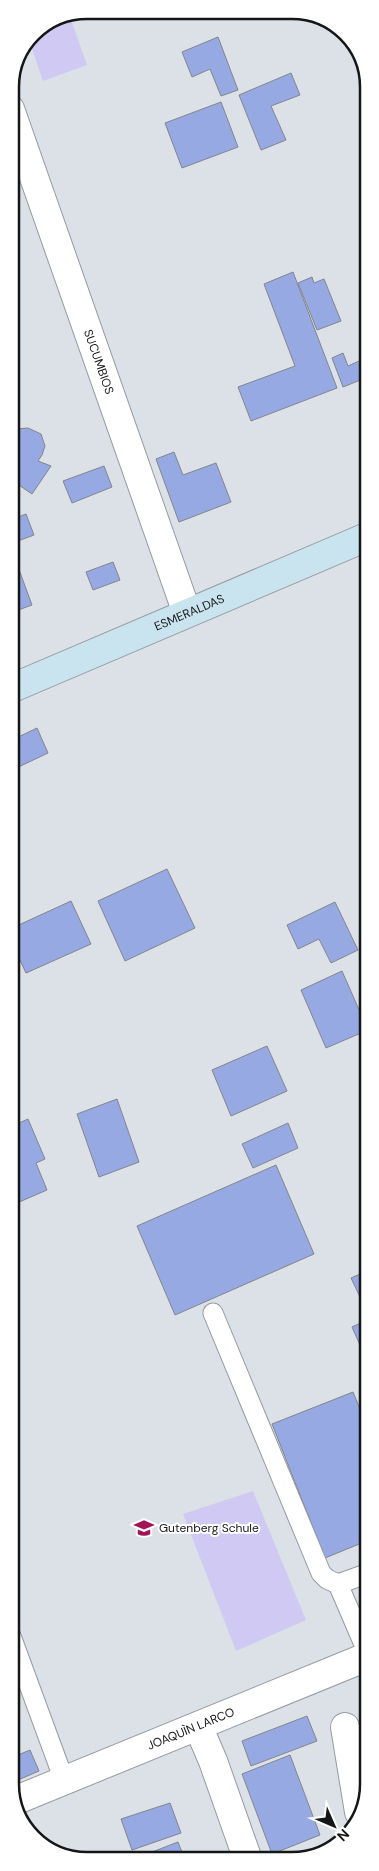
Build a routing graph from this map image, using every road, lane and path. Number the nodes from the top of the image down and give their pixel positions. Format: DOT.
graph roads {
  1 [pos="19,135"];
  2 [pos="360,539"];
  3 [pos="187,613"];
  4 [pos="19,685"];
  5 [pos="213,1313"];
  6 [pos="360,1576"];
  7 [pos="338,1584"];
  8 [pos="360,1635"];
  9 [pos="19,1658"];
  10 [pos="360,1660"];
  11 [pos="198,1726"];
  12 [pos="345,1727"];
  13 [pos="64,1780"];
  14 [pos="20,1798"];
  15 [pos="357,1802"];
  16 [pos="245,1852"];
  1 -- 3 [label="street, SUCUMBIOS"];
  2 -- 3 [label="street, ESMERALDAS"];
  3 -- 4 [label="street, ESMERALDAS"];
  5 -- 7 [label="lane"];
  6 -- 7 [label="lane"];
  7 -- 8 [label="lane"];
  9 -- 13 [label="lane"];
  10 -- 11 [label="street, JOAQUÌN LARCO"];
  11 -- 13 [label="street, JOAQUÌN LARCO"];
  11 -- 16 [label="street"];
  12 -- 15 [label="street"];
  13 -- 14 [label="street, JOAQUÌN LARCO"];
}
